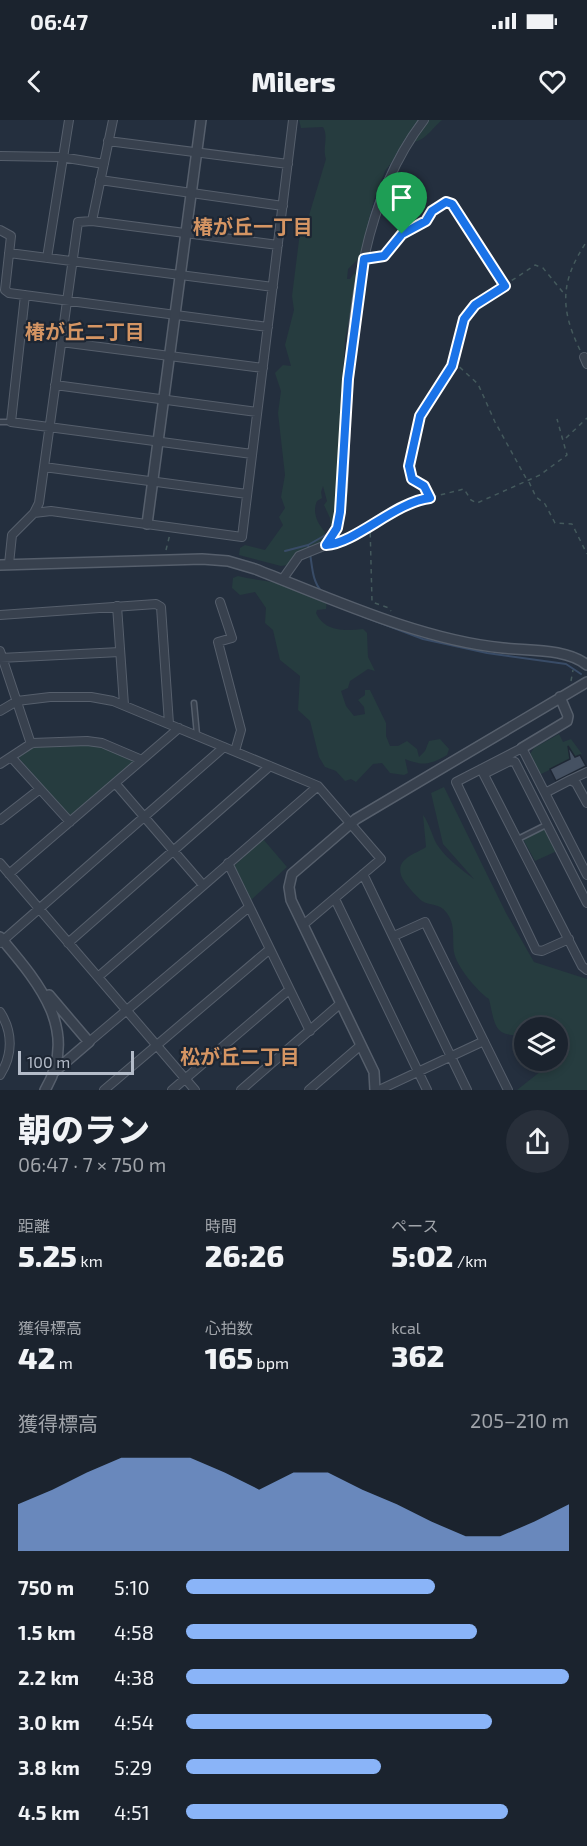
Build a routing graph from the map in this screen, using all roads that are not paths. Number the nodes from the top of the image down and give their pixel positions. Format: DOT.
graph roads {
  1 [pos="69,120"];
  2 [pos="113,120"];
  3 [pos="201,120"];
  4 [pos="293,120"];
  5 [pos="424,120"];
  6 [pos="108,141"];
  7 [pos="196,153"];
  8 [pos="0,156"];
  9 [pos="61,157"];
  10 [pos="104,164"];
  11 [pos="288,165"];
  12 [pos="100,180"];
  13 [pos="191,193"];
  14 [pos="283,206"];
  15 [pos="92,221"];
  16 [pos="0,230"];
  17 [pos="186,233"];
  18 [pos="278,245"];
  19 [pos="9,253"];
  20 [pos="47,258"];
  21 [pos="72,261"];
  22 [pos="180,275"];
  23 [pos="273,287"];
  24 [pos="25,296"];
  25 [pos="66,301"];
  26 [pos="175,315"];
  27 [pos="268,327"];
  28 [pos="61,342"];
  29 [pos="170,355"];
  30 [pos="263,368"];
  31 [pos="55,385"];
  32 [pos="164,399"];
  33 [pos="257,412"];
  34 [pos="0,422"];
  35 [pos="11,422"];
  36 [pos="50,427"];
  37 [pos="158,441"];
  38 [pos="252,454"];
  39 [pos="44,468"];
  40 [pos="153,482"];
  41 [pos="247,494"];
  42 [pos="33,513"];
  43 [pos="147,524"];
  44 [pos="4,564"];
  45 [pos="282,580"];
  46 [pos="220,602"];
  47 [pos="117,606"];
  48 [pos="0,615"];
  49 [pos="120,652"];
  50 [pos="1,656"];
  51 [pos="587,665"];
  52 [pos="587,682"];
  53 [pos="560,697"];
  54 [pos="17,701"];
  55 [pos="194,703"];
  56 [pos="124,705"];
  57 [pos="0,711"];
  58 [pos="169,724"];
  59 [pos="179,728"];
  60 [pos="197,736"];
  61 [pos="31,744"];
  62 [pos="224,747"];
  63 [pos="522,747"];
  64 [pos="235,751"];
  65 [pos="10,757"];
  66 [pos="142,760"];
  67 [pos="0,764"];
  68 [pos="270,766"];
  69 [pos="483,771"];
  70 [pos="587,772"];
  71 [pos="570,780"];
  72 [pos="116,783"];
  73 [pos="318,786"];
  74 [pos="40,789"];
  75 [pos="545,793"];
  76 [pos="587,803"];
  77 [pos="144,817"];
  78 [pos="0,820"];
  79 [pos="70,822"];
  80 [pos="350,823"];
  81 [pos="546,824"];
  82 [pos="517,839"];
  83 [pos="174,851"];
  84 [pos="0,863"];
  85 [pos="228,863"];
  86 [pos="9,874"];
  87 [pos="363,874"];
  88 [pos="587,875"];
  89 [pos="203,885"];
  90 [pos="334,899"];
  91 [pos="587,903"];
  92 [pos="249,907"];
  93 [pos="39,909"];
  94 [pos="303,925"];
  95 [pos="394,936"];
  96 [pos="569,939"];
  97 [pos="1,940"];
  98 [pos="69,943"];
  99 [pos="270,949"];
  100 [pos="586,969"];
  101 [pos="98,977"];
  102 [pos="35,979"];
  103 [pos="289,990"];
  104 [pos="341,1003"];
  105 [pos="127,1011"];
  106 [pos="0,1012"];
  107 [pos="310,1031"];
  108 [pos="484,1041"];
  109 [pos="89,1042"];
  110 [pos="156,1045"];
  111 [pos="361,1045"];
  112 [pos="451,1056"];
  113 [pos="418,1072"];
  114 [pos="53,1073"];
  115 [pos="0,1075"];
  116 [pos="185,1079"];
  117 [pos="45,1090"];
  118 [pos="104,1090"];
  119 [pos="172,1090"];
  120 [pos="195,1090"];
  121 [pos="241,1090"];
  122 [pos="309,1090"];
  123 [pos="377,1090"];
  124 [pos="427,1090"];
  125 [pos="467,1090"];
  126 [pos="508,1090"];
  1 -- 9 [label="street"];
  2 -- 6 [label="street"];
  3 -- 7 [label="street"];
  4 -- 11 [label="street"];
  5 -- 45 [label="street"];
  6 -- 7 [label="street"];
  6 -- 10 [label="street"];
  7 -- 11 [label="street"];
  7 -- 13 [label="street"];
  8 -- 9 [label="street"];
  9 -- 10 [label="street"];
  9 -- 20 [label="street"];
  10 -- 12 [label="street"];
  11 -- 14 [label="street"];
  12 -- 13 [label="street"];
  12 -- 15 [label="street"];
  13 -- 14 [label="street"];
  13 -- 17 [label="street"];
  14 -- 18 [label="street"];
  15 -- 17 [label="street"];
  15 -- 21 [label="street"];
  16 -- 19 [label="street"];
  17 -- 18 [label="street"];
  17 -- 22 [label="street"];
  18 -- 23 [label="street"];
  19 -- 20 [label="street"];
  19 -- 24 [label="street"];
  20 -- 21 [label="street"];
  21 -- 22 [label="street"];
  21 -- 25 [label="street"];
  22 -- 23 [label="street"];
  22 -- 26 [label="street"];
  23 -- 27 [label="street"];
  24 -- 25 [label="street"];
  24 -- 35 [label="street"];
  25 -- 26 [label="street"];
  25 -- 28 [label="street"];
  26 -- 27 [label="street"];
  26 -- 29 [label="street"];
  27 -- 30 [label="street"];
  28 -- 29 [label="street"];
  28 -- 31 [label="street"];
  29 -- 30 [label="street"];
  29 -- 32 [label="street"];
  30 -- 33 [label="street"];
  31 -- 32 [label="street"];
  31 -- 36 [label="street"];
  32 -- 33 [label="street"];
  32 -- 37 [label="street"];
  33 -- 38 [label="street"];
  34 -- 35 [label="lane"];
  35 -- 36 [label="street"];
  36 -- 37 [label="street"];
  36 -- 39 [label="street"];
  37 -- 38 [label="street"];
  37 -- 40 [label="street"];
  38 -- 41 [label="street"];
  39 -- 40 [label="street"];
  39 -- 42 [label="street"];
  40 -- 41 [label="street"];
  40 -- 43 [label="street"];
  41 -- 43 [label="street"];
  42 -- 43 [label="street"];
  42 -- 44 [label="street"];
  44 -- 45 [label="street"];
  45 -- 51 [label="street"];
  46 -- 64 [label="street"];
  47 -- 48 [label="street"];
  47 -- 49 [label="street"];
  47 -- 58 [label="street"];
  49 -- 50 [label="street"];
  49 -- 56 [label="street"];
  50 -- 54 [label="street"];
  52 -- 53 [label="street"];
  53 -- 63 [label="street"];
  53 -- 80 [label="street"];
  54 -- 56 [label="street"];
  54 -- 57 [label="street"];
  54 -- 61 [label="street"];
  55 -- 60 [label="lane"];
  56 -- 58 [label="street"];
  58 -- 59 [label="street"];
  59 -- 60 [label="street"];
  59 -- 66 [label="street"];
  60 -- 62 [label="street"];
  61 -- 65 [label="street"];
  61 -- 66 [label="street"];
  62 -- 64 [label="street"];
  62 -- 77 [label="street"];
  63 -- 69 [label="street"];
  63 -- 75 [label="street"];
  64 -- 68 [label="street"];
  65 -- 67 [label="street"];
  65 -- 74 [label="street"];
  66 -- 72 [label="street"];
  68 -- 73 [label="street"];
  68 -- 83 [label="street"];
  69 -- 81 [label="street"];
  69 -- 82 [label="street"];
  69 -- 96 [label="street"];
  70 -- 71 [label="street"];
  71 -- 75 [label="street"];
  71 -- 76 [label="street"];
  72 -- 77 [label="street"];
  72 -- 79 [label="street"];
  73 -- 80 [label="street"];
  73 -- 85 [label="street"];
  74 -- 78 [label="street"];
  74 -- 79 [label="street"];
  75 -- 88 [label="street"];
  77 -- 83 [label="street"];
  77 -- 93 [label="street"];
  79 -- 86 [label="street"];
  80 -- 87 [label="street"];
  80 -- 94 [label="street"];
  81 -- 82 [label="lane"];
  81 -- 91 [label="street"];
  82 -- 96 [label="street"];
  83 -- 89 [label="street"];
  83 -- 98 [label="street"];
  84 -- 86 [label="street"];
  85 -- 89 [label="street"];
  85 -- 92 [label="street"];
  86 -- 93 [label="street"];
  87 -- 90 [label="street"];
  87 -- 95 [label="street"];
  89 -- 101 [label="street"];
  90 -- 94 [label="street"];
  90 -- 113 [label="street"];
  92 -- 99 [label="street"];
  92 -- 105 [label="street"];
  93 -- 97 [label="street"];
  93 -- 98 [label="street"];
  94 -- 104 [label="street"];
  95 -- 108 [label="street"];
  95 -- 112 [label="street"];
  96 -- 100 [label="street"];
  97 -- 102 [label="street"];
  98 -- 101 [label="street"];
  99 -- 103 [label="street"];
  99 -- 110 [label="street"];
  101 -- 105 [label="street"];
  102 -- 109 [label="street"];
  102 -- 114 [label="street"];
  103 -- 107 [label="street"];
  103 -- 116 [label="street"];
  104 -- 107 [label="street"];
  104 -- 111 [label="street"];
  105 -- 109 [label="street"];
  105 -- 110 [label="street"];
  106 -- 115 [label="street"];
  107 -- 121 [label="street"];
  108 -- 112 [label="street"];
  108 -- 126 [label="street"];
  109 -- 114 [label="street"];
  110 -- 116 [label="street"];
  110 -- 118 [label="street"];
  111 -- 122 [label="street"];
  111 -- 123 [label="street"];
  112 -- 113 [label="street"];
  112 -- 125 [label="street"];
  113 -- 123 [label="street"];
  113 -- 124 [label="street"];
  114 -- 117 [label="street"];
  116 -- 119 [label="street"];
  116 -- 120 [label="street"];
}
